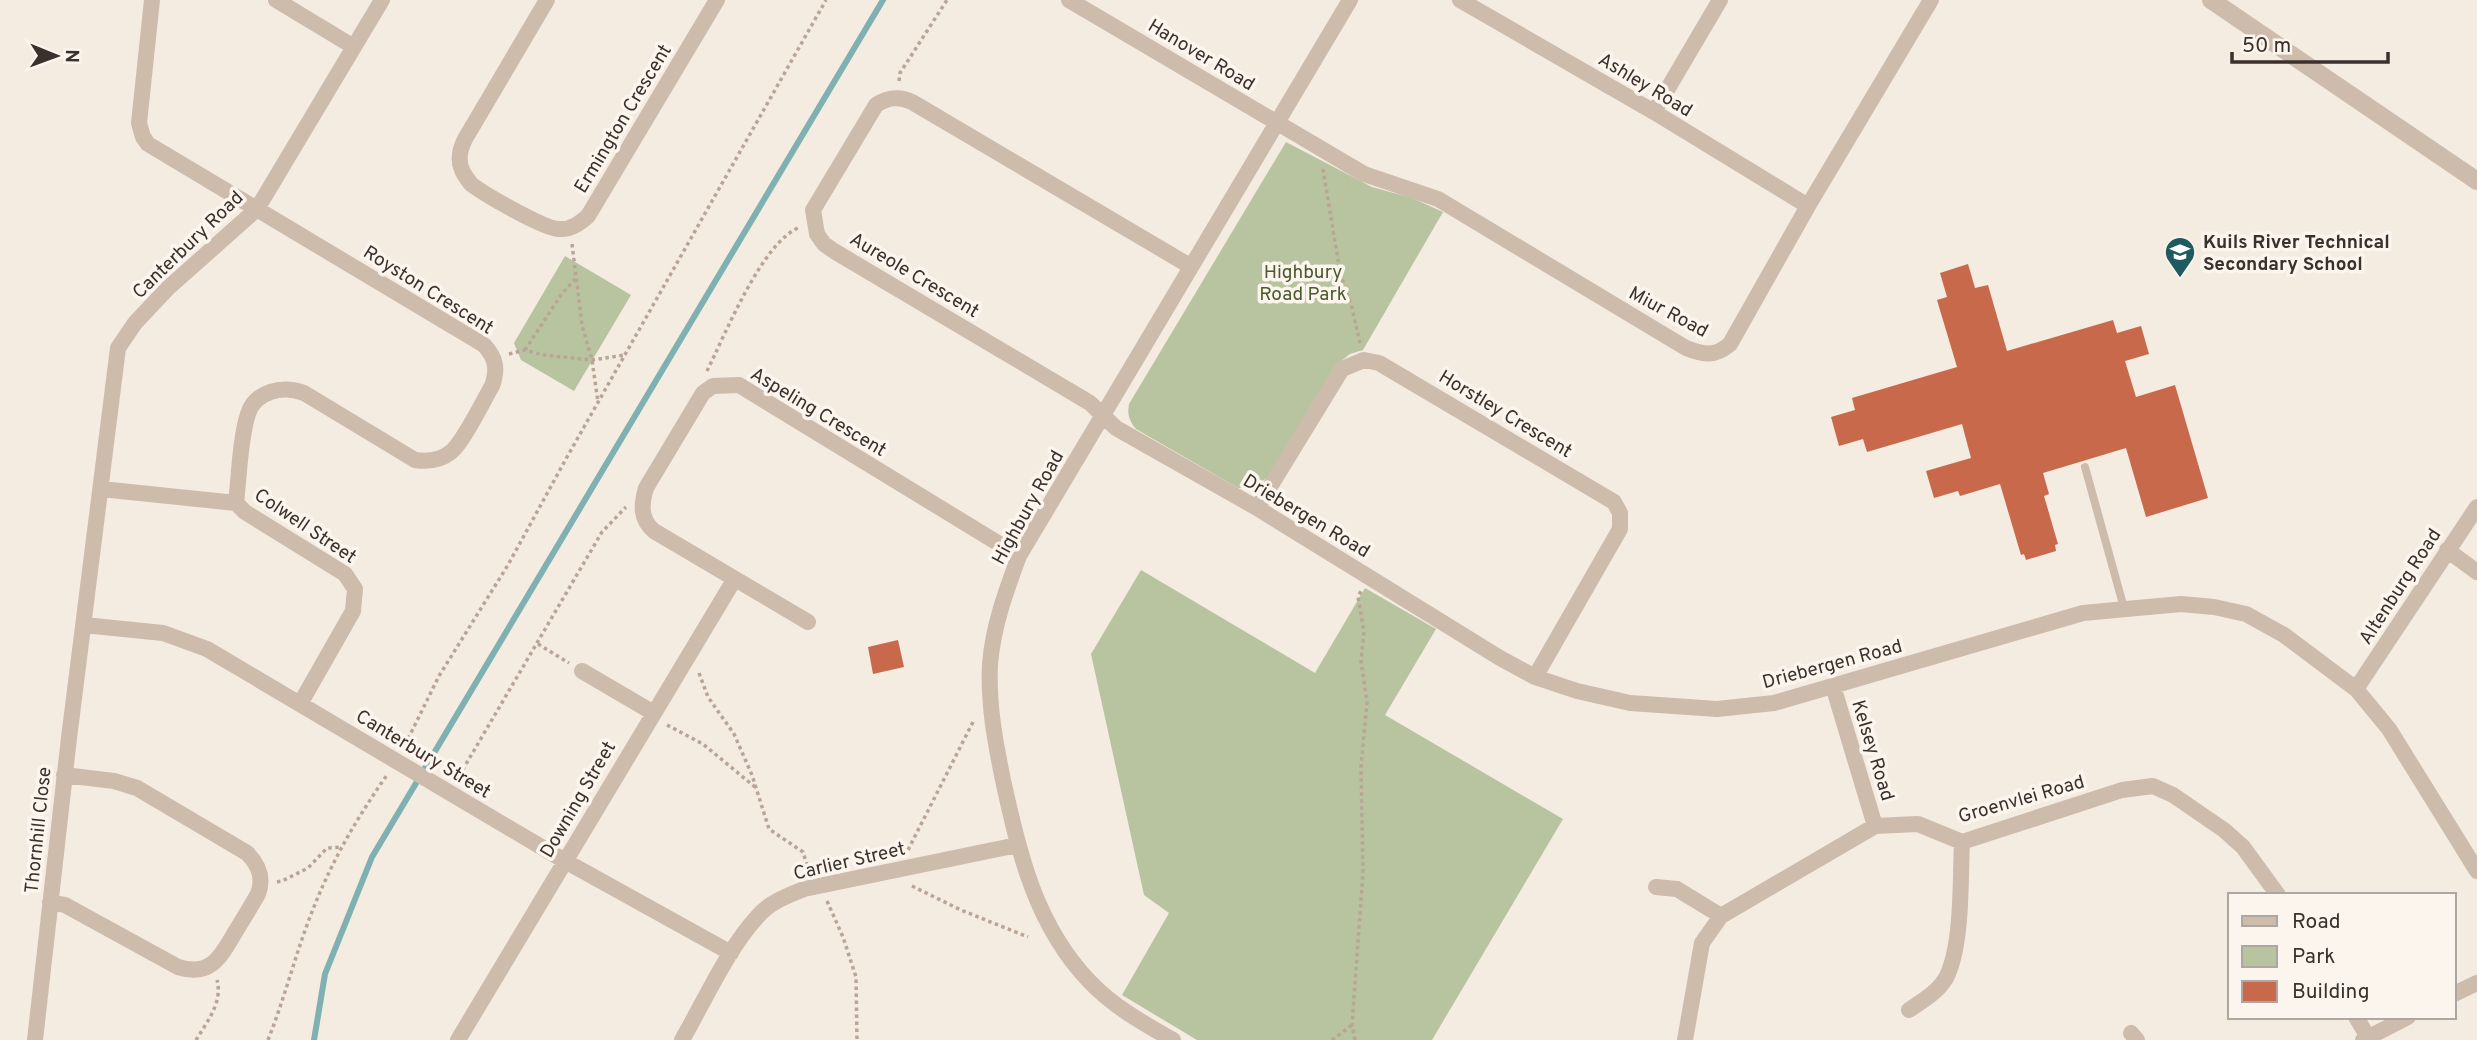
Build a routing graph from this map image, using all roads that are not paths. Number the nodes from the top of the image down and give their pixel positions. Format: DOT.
graph roads {
  1 [pos="152,0"];
  2 [pos="276,0"];
  3 [pos="382,0"];
  4 [pos="547,0"];
  5 [pos="717,0"];
  6 [pos="1069,0"];
  7 [pos="1350,0"];
  8 [pos="1460,0"];
  9 [pos="1720,0"];
  10 [pos="1931,0"];
  11 [pos="2211,0"];
  12 [pos="354,47"];
  13 [pos="1654,112"];
  14 [pos="1277,123"];
  15 [pos="2477,181"];
  16 [pos="1808,206"];
  17 [pos="257,209"];
  18 [pos="1190,266"];
  19 [pos="1104,416"];
  20 [pos="2085,467"];
  21 [pos="101,489"];
  22 [pos="236,503"];
  23 [pos="2477,507"];
  24 [pos="1256,508"];
  25 [pos="2447,550"];
  26 [pos="1019,556"];
  27 [pos="2477,572"];
  28 [pos="734,580"];
  29 [pos="2124,608"];
  30 [pos="808,622"];
  31 [pos="83,625"];
  32 [pos="582,671"];
  33 [pos="1535,677"];
  34 [pos="1833,686"];
  35 [pos="2356,689"];
  36 [pos="300,704"];
  37 [pos="653,712"];
  38 [pos="64,775"];
  39 [pos="1875,826"];
  40 [pos="1962,842"];
  41 [pos="1017,845"];
  42 [pos="565,861"];
  43 [pos="2477,871"];
  44 [pos="1656,887"];
  45 [pos="2276,893"];
  46 [pos="50,902"];
  47 [pos="1721,916"];
  48 [pos="731,953"];
  49 [pos="2477,983"];
  50 [pos="2456,994"];
  51 [pos="1909,1010"];
  52 [pos="2357,1019"];
  53 [pos="2405,1019"];
  54 [pos="2365,1039"];
  55 [pos="35,1040"];
  56 [pos="458,1040"];
  57 [pos="682,1040"];
  58 [pos="1173,1040"];
  59 [pos="1685,1040"];
  1 -- 17 [label="street, Royston Crescent"];
  2 -- 12 [label="street"];
  3 -- 12 [label="street, Canterbury Road"];
  4 -- 5 [label="street, Ermington Crescent"];
  6 -- 14 [label="street, Hanover Road"];
  7 -- 14 [label="street, Highbury Road"];
  8 -- 13 [label="street, Ashley Road"];
  9 -- 13 [label="street"];
  10 -- 16 [label="street, Miur Road"];
  11 -- 15 [label="street"];
  12 -- 17 [label="street, Canterbury Road"];
  13 -- 16 [label="street, Ashley Road"];
  14 -- 16 [label="street, Miur Road"];
  14 -- 18 [label="street, Highbury Road"];
  17 -- 21 [label="street, Canterbury Road"];
  17 -- 22 [label="street, Royston Crescent"];
  18 -- 19 [label="street, Highbury Road"];
  18 -- 19 [label="street, Aureole Crescent"];
  19 -- 24 [label="street, Driebergen Road"];
  19 -- 26 [label="street, Highbury Road"];
  20 -- 29 [label="lane"];
  21 -- 22 [label="street, Colwell Street"];
  21 -- 31 [label="street, Canterbury Road"];
  22 -- 36 [label="street, Colwell Street"];
  23 -- 25 [label="street, Altenburg Road"];
  24 -- 33 [label="street, Driebergen Road"];
  24 -- 33 [label="street, Horstley Crescent"];
  25 -- 27 [label="street"];
  25 -- 35 [label="street, Altenburg Road"];
  26 -- 28 [label="street, Aspeling Crescent"];
  26 -- 41 [label="street, Highbury Road"];
  28 -- 30 [label="street"];
  28 -- 37 [label="street, Downing Street"];
  29 -- 34 [label="street, Driebergen Road"];
  29 -- 35 [label="street, Driebergen Road"];
  31 -- 36 [label="street, Canterbury Street"];
  31 -- 38 [label="street, Thornhill Close"];
  32 -- 37 [label="street"];
  33 -- 34 [label="street, Driebergen Road"];
  34 -- 39 [label="street, Kelsey Road"];
  35 -- 43 [label="street, Driebergen Road"];
  36 -- 42 [label="street, Canterbury Street"];
  37 -- 42 [label="street, Downing Street"];
  38 -- 46 [label="street, Thornhill Close"];
  38 -- 46 [label="street"];
  39 -- 40 [label="street, Groenvlei Road"];
  39 -- 47 [label="street, Groenvlei Road"];
  40 -- 45 [label="street, Groenvlei Road"];
  40 -- 51 [label="street"];
  41 -- 48 [label="street, Carlier Street"];
  41 -- 58 [label="street, Highbury Road"];
  42 -- 48 [label="street, Canterbury Street"];
  42 -- 56 [label="street, Downing Street"];
  44 -- 47 [label="street"];
  46 -- 55 [label="street, Thornhill Close"];
  47 -- 59 [label="street, Groenvlei Road"];
  48 -- 57 [label="street, Carlier Street"];
  49 -- 50 [label="street"];
  52 -- 54 [label="street"];
  53 -- 54 [label="street"];
}
